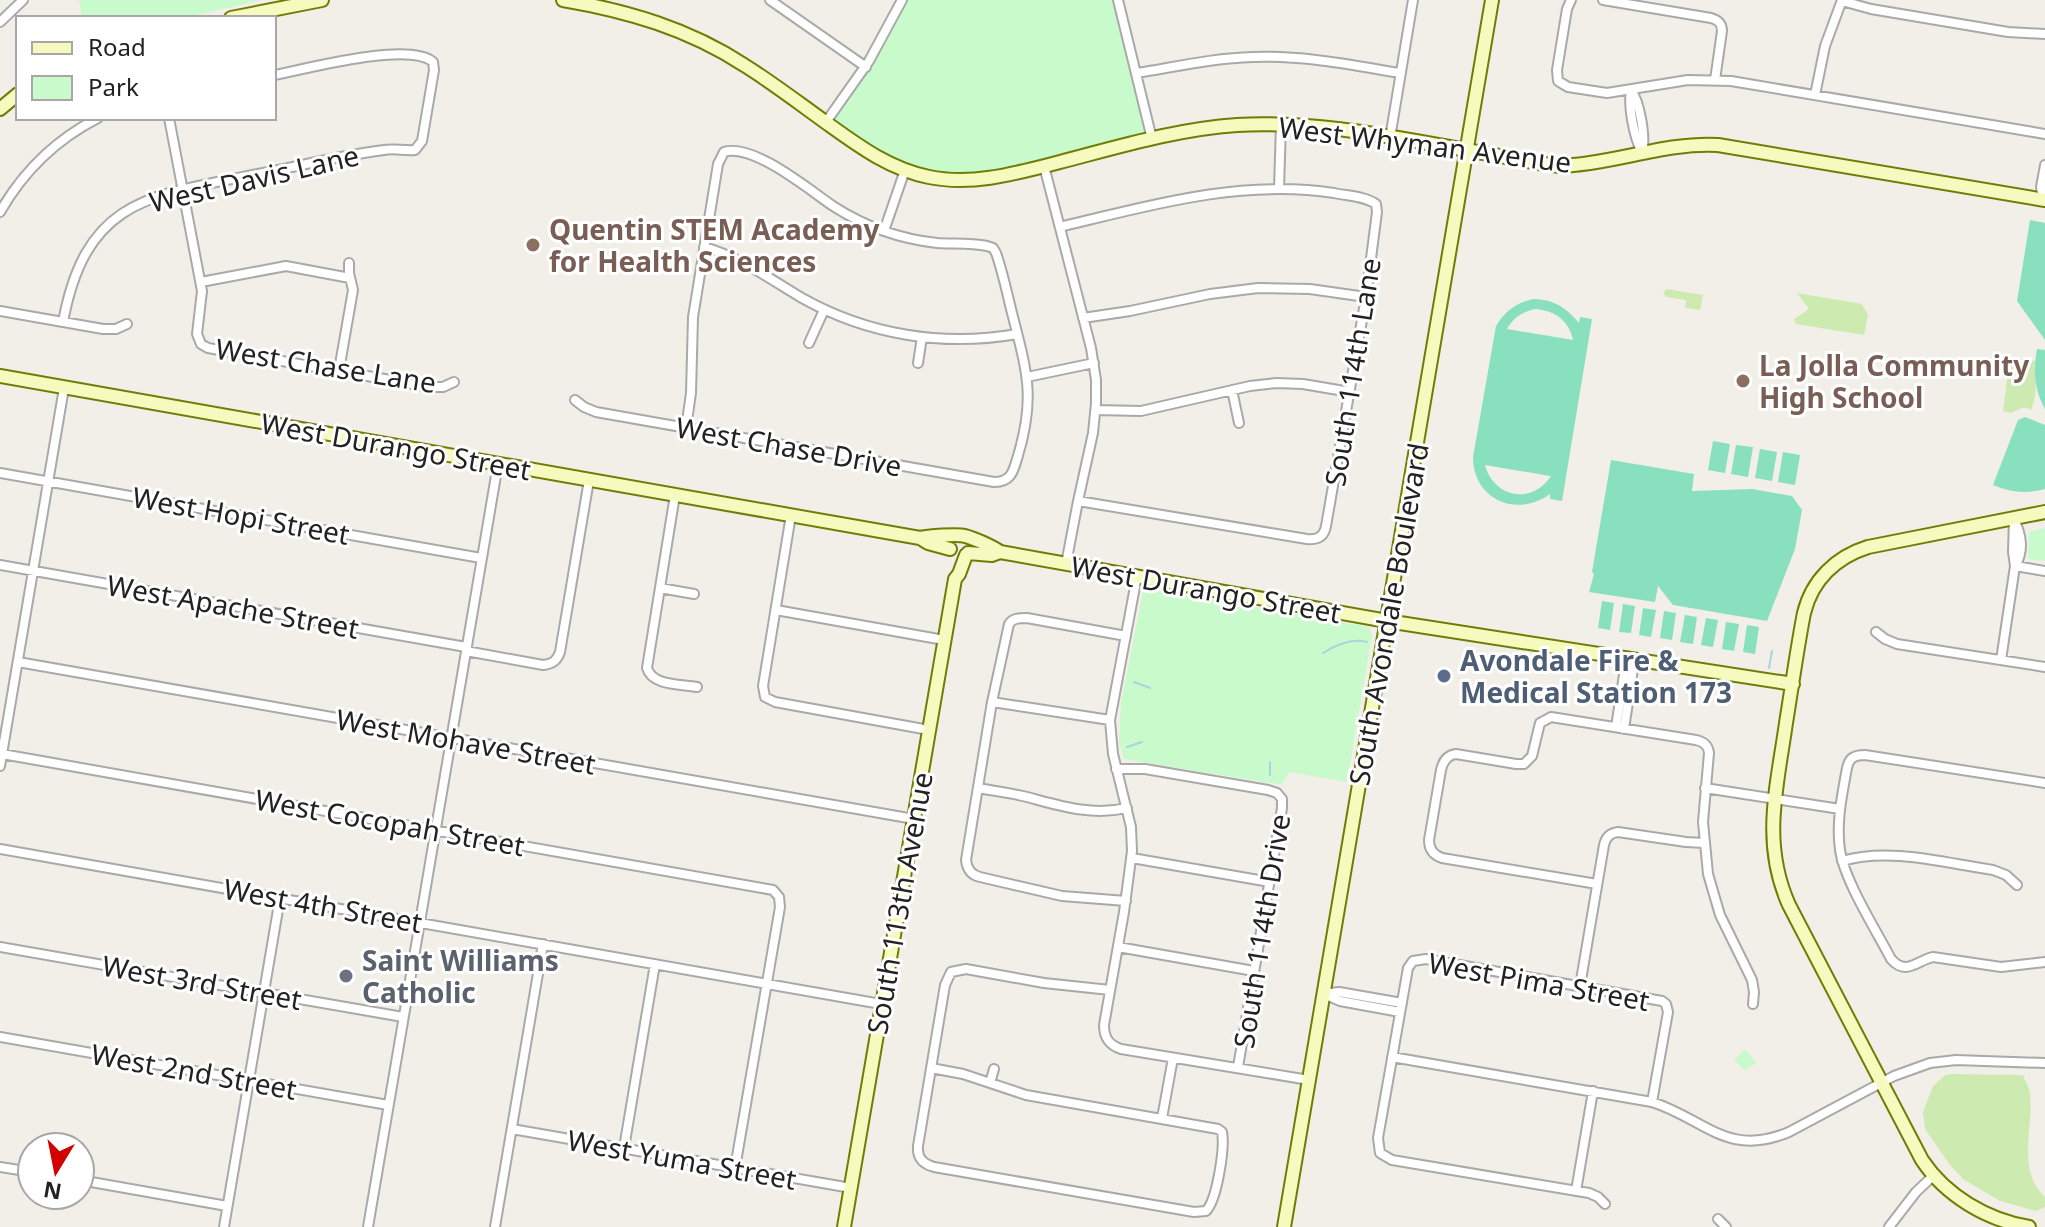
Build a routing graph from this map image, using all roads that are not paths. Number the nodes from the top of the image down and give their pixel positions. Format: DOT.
graph roads {
  1 [pos="23,0"];
  2 [pos="322,0"];
  3 [pos="563,0"];
  4 [pos="770,0"];
  5 [pos="902,0"];
  6 [pos="1118,0"];
  7 [pos="1413,0"];
  8 [pos="1492,0"];
  9 [pos="1571,0"];
  10 [pos="1603,0"];
  11 [pos="1842,0"];
  12 [pos="241,16"];
  13 [pos="0,22"];
  14 [pos="2045,34"];
  15 [pos="866,67"];
  16 [pos="1137,73"];
  17 [pos="1400,73"];
  18 [pos="276,75"];
  19 [pos="1715,80"];
  20 [pos="1631,90"];
  21 [pos="1815,95"];
  22 [pos="95,120"];
  23 [pos="169,120"];
  24 [pos="826,122"];
  25 [pos="1281,124"];
  26 [pos="2045,134"];
  27 [pos="1390,138"];
  28 [pos="1152,139"];
  29 [pos="1467,151"];
  30 [pos="1642,153"];
  31 [pos="2045,165"];
  32 [pos="1044,166"];
  33 [pos="905,170"];
  34 [pos="182,189"];
  35 [pos="1279,189"];
  36 [pos="2044,199"];
  37 [pos="0,212"];
  38 [pos="1060,227"];
  39 [pos="884,231"];
  40 [pos="704,247"];
  41 [pos="349,263"];
  42 [pos="350,278"];
  43 [pos="201,282"];
  44 [pos="1366,297"];
  45 [pos="824,310"];
  46 [pos="0,311"];
  47 [pos="1083,318"];
  48 [pos="63,322"];
  49 [pos="127,324"];
  50 [pos="1017,334"];
  51 [pos="922,337"];
  52 [pos="809,343"];
  53 [pos="918,363"];
  54 [pos="1094,363"];
  55 [pos="339,370"];
  56 [pos="0,376"];
  57 [pos="1027,377"];
  58 [pos="454,382"];
  59 [pos="64,388"];
  60 [pos="1232,390"];
  61 [pos="1350,392"];
  62 [pos="575,400"];
  63 [pos="1096,410"];
  64 [pos="1239,423"];
  65 [pos="686,428"];
  66 [pos="498,464"];
  67 [pos="0,473"];
  68 [pos="589,480"];
  69 [pos="48,481"];
  70 [pos="675,495"];
  71 [pos="1078,501"];
  72 [pos="2045,512"];
  73 [pos="791,515"];
  74 [pos="2014,519"];
  75 [pos="920,538"];
  76 [pos="972,547"];
  77 [pos="951,551"];
  78 [pos="481,558"];
  79 [pos="1066,564"];
  80 [pos="0,565"];
  81 [pos="2015,566"];
  82 [pos="33,571"];
  83 [pos="2045,571"];
  84 [pos="1137,576"];
  85 [pos="955,579"];
  86 [pos="660,588"];
  87 [pos="694,594"];
  88 [pos="776,610"];
  89 [pos="1387,621"];
  90 [pos="1876,632"];
  91 [pos="1126,636"];
  92 [pos="944,640"];
  93 [pos="466,649"];
  94 [pos="1631,659"];
  95 [pos="2001,660"];
  96 [pos="18,662"];
  97 [pos="2045,667"];
  98 [pos="1793,684"];
  99 [pos="697,687"];
  100 [pos="992,702"];
  101 [pos="1110,720"];
  102 [pos="1620,728"];
  103 [pos="929,730"];
  104 [pos="451,738"];
  105 [pos="2,754"];
  106 [pos="0,766"];
  107 [pos="1116,769"];
  108 [pos="2045,783"];
  109 [pos="978,788"];
  110 [pos="1705,788"];
  111 [pos="1775,799"];
  112 [pos="1127,808"];
  113 [pos="1840,809"];
  114 [pos="914,819"];
  115 [pos="435,830"];
  116 [pos="1704,843"];
  117 [pos="0,849"];
  118 [pos="1132,858"];
  119 [pos="1842,861"];
  120 [pos="1270,882"];
  121 [pos="1597,884"];
  122 [pos="2017,885"];
  123 [pos="280,898"];
  124 [pos="1126,901"];
  125 [pos="420,922"];
  126 [pos="543,944"];
  127 [pos="0,947"];
  128 [pos="1118,947"];
  129 [pos="2045,962"];
  130 [pos="655,964"];
  131 [pos="1254,971"];
  132 [pos="766,983"];
  133 [pos="1580,986"];
  134 [pos="1110,990"];
  135 [pos="264,993"];
  136 [pos="1323,994"];
  137 [pos="881,1004"];
  138 [pos="1753,1004"];
  139 [pos="1401,1007"];
  140 [pos="403,1017"];
  141 [pos="0,1037"];
  142 [pos="1392,1057"];
  143 [pos="1173,1058"];
  144 [pos="2045,1063"];
  145 [pos="1238,1067"];
  146 [pos="931,1068"];
  147 [pos="994,1069"];
  148 [pos="1309,1080"];
  149 [pos="249,1081"];
  150 [pos="990,1083"];
  151 [pos="1881,1083"];
  152 [pos="1593,1091"];
  153 [pos="1652,1102"];
  154 [pos="388,1105"];
  155 [pos="1162,1118"];
  156 [pos="512,1129"];
  157 [pos="624,1148"];
  158 [pos="735,1168"];
  159 [pos="1934,1175"];
  160 [pos="96,1183"];
  161 [pos="851,1188"];
  162 [pos="1576,1191"];
  163 [pos="1605,1204"];
  164 [pos="227,1206"];
  165 [pos="1718,1219"];
  166 [pos="224,1227"];
  167 [pos="368,1227"];
  168 [pos="495,1227"];
  169 [pos="844,1227"];
  170 [pos="1284,1227"];
  171 [pos="1726,1227"];
  172 [pos="1889,1227"];
  173 [pos="2029,1227"];
  1 -- 13 [label="street"];
  2 -- 12 [label="street"];
  3 -- 24 [label="street, West Whyman Avenue"];
  4 -- 15 [label="street"];
  5 -- 15 [label="street"];
  6 -- 16 [label="street"];
  7 -- 17 [label="street"];
  8 -- 29 [label="street, South Avondale Boulevard"];
  9 -- 20 [label="street"];
  10 -- 19 [label="street"];
  11 -- 14 [label="street"];
  11 -- 21 [label="street"];
  15 -- 24 [label="street"];
  16 -- 17 [label="street"];
  16 -- 28 [label="street"];
  17 -- 27 [label="street"];
  18 -- 34 [label="street, West Davis Lane"];
  19 -- 20 [label="street"];
  19 -- 21 [label="street"];
  20 -- 30 [label="street"];
  21 -- 26 [label="street"];
  22 -- 37 [label="street"];
  23 -- 34 [label="street"];
  24 -- 33 [label="street, West Whyman Avenue"];
  25 -- 27 [label="street, West Whyman Avenue"];
  25 -- 28 [label="street, West Whyman Avenue"];
  25 -- 35 [label="street"];
  27 -- 29 [label="street, West Whyman Avenue"];
  28 -- 32 [label="street, West Whyman Avenue"];
  29 -- 30 [label="street, West Whyman Avenue"];
  29 -- 89 [label="street, South Avondale Boulevard"];
  30 -- 36 [label="street, West Whyman Avenue"];
  31 -- 36 [label="street"];
  32 -- 33 [label="street, West Whyman Avenue"];
  32 -- 38 [label="street"];
  33 -- 39 [label="street"];
  34 -- 43 [label="street"];
  34 -- 48 [label="street, West Davis Lane"];
  35 -- 38 [label="street"];
  35 -- 44 [label="street, South 114th Lane"];
  38 -- 47 [label="street"];
  39 -- 40 [label="street"];
  39 -- 50 [label="street"];
  40 -- 45 [label="street"];
  40 -- 65 [label="street"];
  41 -- 42 [label="street"];
  42 -- 43 [label="street"];
  42 -- 55 [label="street"];
  43 -- 55 [label="street, West Chase Lane"];
  44 -- 47 [label="street"];
  44 -- 61 [label="street, South 114th Lane"];
  45 -- 51 [label="street"];
  45 -- 52 [label="street"];
  46 -- 48 [label="street"];
  47 -- 54 [label="street"];
  48 -- 49 [label="street"];
  50 -- 51 [label="street"];
  50 -- 57 [label="street"];
  51 -- 53 [label="street"];
  54 -- 57 [label="street"];
  54 -- 63 [label="street"];
  55 -- 58 [label="street, West Chase Lane"];
  56 -- 59 [label="street, West Durango Street"];
  57 -- 65 [label="street, West Chase Drive"];
  59 -- 66 [label="street, West Durango Street"];
  59 -- 69 [label="street"];
  60 -- 61 [label="street"];
  60 -- 63 [label="street"];
  60 -- 64 [label="street"];
  61 -- 71 [label="street, South 114th Lane"];
  62 -- 65 [label="street, West Chase Drive"];
  63 -- 71 [label="street"];
  66 -- 68 [label="street, West Durango Street"];
  66 -- 78 [label="street"];
  67 -- 69 [label="street, West Hopi Street"];
  68 -- 70 [label="street, West Durango Street"];
  68 -- 93 [label="street, West Apache Street"];
  69 -- 78 [label="street, West Hopi Street"];
  69 -- 82 [label="street"];
  70 -- 73 [label="street, West Durango Street"];
  70 -- 86 [label="street"];
  71 -- 79 [label="street"];
  72 -- 74 [label="street"];
  73 -- 75 [label="street, West Durango Street"];
  73 -- 88 [label="street"];
  74 -- 81 [label="street"];
  74 -- 98 [label="street"];
  75 -- 76 [label="street"];
  75 -- 77 [label="street"];
  76 -- 77 [label="street"];
  76 -- 79 [label="street, West Durango Street"];
  76 -- 85 [label="street, South 113th Avenue"];
  77 -- 85 [label="street, South 113th Avenue"];
  78 -- 93 [label="street"];
  79 -- 84 [label="street, West Durango Street"];
  80 -- 82 [label="street, West Apache Street"];
  81 -- 83 [label="street"];
  81 -- 95 [label="street"];
  82 -- 93 [label="street, West Apache Street"];
  82 -- 96 [label="street"];
  84 -- 89 [label="street, West Durango Street"];
  84 -- 91 [label="street"];
  85 -- 92 [label="street, South 113th Avenue"];
  86 -- 87 [label="street"];
  86 -- 99 [label="street"];
  88 -- 92 [label="street"];
  88 -- 103 [label="street"];
  89 -- 94 [label="street, West Durango Street"];
  89 -- 136 [label="street, South Avondale Boulevard"];
  90 -- 95 [label="street"];
  91 -- 100 [label="street"];
  91 -- 101 [label="street"];
  92 -- 103 [label="street, South 113th Avenue"];
  93 -- 104 [label="street"];
  94 -- 98 [label="street, West Durango Street"];
  94 -- 102 [label="street"];
  95 -- 97 [label="street"];
  96 -- 104 [label="street, West Mohave Street"];
  96 -- 105 [label="street"];
  98 -- 111 [label="street"];
  100 -- 101 [label="street"];
  100 -- 109 [label="street"];
  101 -- 107 [label="street"];
  102 -- 110 [label="street"];
  102 -- 121 [label="street"];
  103 -- 114 [label="street, South 113th Avenue"];
  104 -- 114 [label="street, West Mohave Street"];
  104 -- 115 [label="street"];
  105 -- 106 [label="street"];
  105 -- 115 [label="street, West Cocopah Street"];
  107 -- 112 [label="street"];
  107 -- 120 [label="street, South 114th Drive"];
  108 -- 113 [label="street"];
  109 -- 112 [label="street"];
  109 -- 124 [label="street"];
  110 -- 111 [label="street"];
  110 -- 116 [label="street"];
  111 -- 113 [label="street"];
  111 -- 151 [label="street"];
  112 -- 118 [label="street"];
  113 -- 119 [label="street"];
  114 -- 137 [label="street, South 113th Avenue"];
  115 -- 125 [label="street"];
  115 -- 132 [label="street, West Cocopah Street"];
  116 -- 121 [label="street"];
  116 -- 138 [label="street"];
  117 -- 123 [label="street, West 4th Street"];
  118 -- 120 [label="street"];
  118 -- 124 [label="street"];
  119 -- 122 [label="street"];
  119 -- 129 [label="street"];
  120 -- 131 [label="street, South 114th Drive"];
  121 -- 133 [label="street"];
  123 -- 125 [label="street, West 4th Street"];
  123 -- 135 [label="street"];
  124 -- 128 [label="street"];
  125 -- 126 [label="street, West 4th Street"];
  125 -- 140 [label="street"];
  126 -- 130 [label="street, West 4th Street"];
  126 -- 156 [label="street"];
  127 -- 135 [label="street, West 3rd Street"];
  128 -- 131 [label="street"];
  128 -- 134 [label="street"];
  130 -- 132 [label="street, West 4th Street"];
  130 -- 157 [label="street"];
  131 -- 145 [label="street, South 114th Drive"];
  132 -- 137 [label="street, West 4th Street"];
  132 -- 158 [label="street"];
  133 -- 139 [label="street, West Pima Street"];
  133 -- 153 [label="street, West Pima Street"];
  134 -- 143 [label="street"];
  134 -- 146 [label="street"];
  135 -- 140 [label="street, West 3rd Street"];
  135 -- 149 [label="street"];
  136 -- 139 [label="street, West Pima Street"];
  136 -- 148 [label="street, South Avondale Boulevard"];
  137 -- 161 [label="street, South 113th Avenue"];
  139 -- 142 [label="street"];
  140 -- 154 [label="street"];
  141 -- 149 [label="street, West 2nd Street"];
  142 -- 152 [label="street"];
  142 -- 162 [label="street"];
  143 -- 145 [label="street"];
  143 -- 155 [label="street"];
  144 -- 151 [label="street"];
  145 -- 148 [label="street"];
  146 -- 150 [label="street"];
  146 -- 155 [label="street"];
  147 -- 150 [label="street"];
  148 -- 170 [label="street, South Avondale Boulevard"];
  149 -- 154 [label="street, West 2nd Street"];
  149 -- 164 [label="street"];
  150 -- 155 [label="street"];
  151 -- 153 [label="street"];
  151 -- 159 [label="street"];
  152 -- 153 [label="street"];
  152 -- 162 [label="street"];
  154 -- 167 [label="street"];
  156 -- 157 [label="street, West Yuma Street"];
  156 -- 168 [label="street"];
  157 -- 158 [label="street, West Yuma Street"];
  158 -- 161 [label="street, West Yuma Street"];
  159 -- 172 [label="street"];
  159 -- 173 [label="street"];
  160 -- 164 [label="street"];
  161 -- 169 [label="street, South 113th Avenue"];
  162 -- 163 [label="street"];
  164 -- 166 [label="street"];
  165 -- 171 [label="street"];
}
